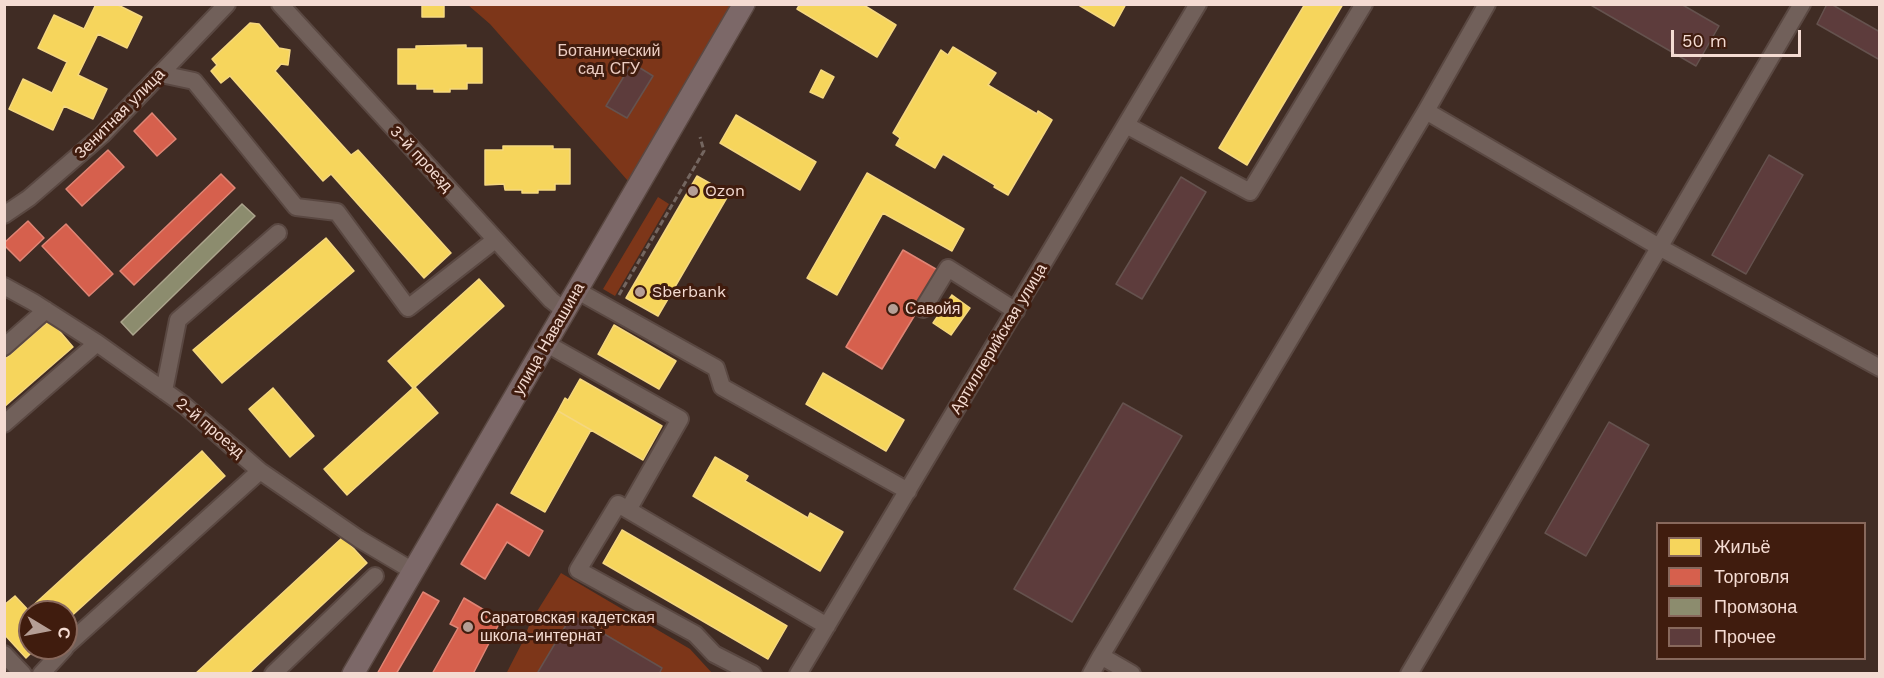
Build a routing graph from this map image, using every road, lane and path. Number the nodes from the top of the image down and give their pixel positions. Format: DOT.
graph roads {
  1 [pos="227,4"];
  2 [pos="279,4"];
  3 [pos="744,4"];
  4 [pos="1198,4"];
  5 [pos="1364,4"];
  6 [pos="1487,4"];
  7 [pos="1802,4"];
  8 [pos="161,74"];
  9 [pos="1426,111"];
  10 [pos="1126,124"];
  11 [pos="700,137"];
  12 [pos="4,215"];
  13 [pos="278,233"];
  14 [pos="495,240"];
  15 [pos="1659,247"];
  16 [pos="4,286"];
  17 [pos="576,290"];
  18 [pos="616,302"];
  19 [pos="923,309"];
  20 [pos="46,310"];
  21 [pos="1016,310"];
  22 [pos="565,311"];
  23 [pos="97,343"];
  24 [pos="547,344"];
  25 [pos="4,347"];
  26 [pos="1880,368"];
  27 [pos="164,391"];
  28 [pos="4,424"];
  29 [pos="260,471"];
  30 [pos="908,491"];
  31 [pos="628,510"];
  32 [pos="413,571"];
  33 [pos="375,576"];
  34 [pos="827,626"];
  35 [pos="78,635"];
  36 [pos="4,654"];
  37 [pos="1101,656"];
  38 [pos="53,660"];
  39 [pos="23,674"];
  40 [pos="41,674"];
  41 [pos="273,674"];
  42 [pos="352,674"];
  43 [pos="753,674"];
  44 [pos="798,674"];
  45 [pos="1091,674"];
  46 [pos="1132,674"];
  47 [pos="1409,674"];
  1 -- 8 [label="street, Зенитная улица"];
  2 -- 14 [label="street, 3-й проезд"];
  3 -- 17 [label="main road, улица Навашина"];
  4 -- 10 [label="street, Артиллерийская улица"];
  5 -- 10 [label="street"];
  6 -- 9 [label="street"];
  7 -- 15 [label="street"];
  8 -- 12 [label="street, Зенитная улица"];
  8 -- 14 [label="street"];
  9 -- 15 [label="street"];
  9 -- 37 [label="street"];
  10 -- 21 [label="street, Артиллерийская улица"];
  11 -- 18 [label="path"];
  13 -- 27 [label="street"];
  14 -- 22 [label="street, 3-й проезд"];
  15 -- 26 [label="street"];
  15 -- 47 [label="street"];
  16 -- 20 [label="street, 2-й проезд"];
  17 -- 22 [label="main road, улица Навашина"];
  17 -- 30 [label="street"];
  19 -- 21 [label="street"];
  20 -- 23 [label="street, 2-й проезд"];
  20 -- 25 [label="street"];
  21 -- 30 [label="street, Артиллерийская улица"];
  22 -- 24 [label="main road, улица Навашина"];
  23 -- 27 [label="street, 2-й проезд"];
  23 -- 28 [label="street"];
  24 -- 31 [label="street"];
  24 -- 32 [label="main road, улица Навашина"];
  27 -- 29 [label="street, 2-й проезд"];
  29 -- 32 [label="street, 2-й проезд"];
  29 -- 35 [label="street"];
  30 -- 34 [label="street, Артиллерийская улица"];
  31 -- 34 [label="street"];
  31 -- 43 [label="street"];
  32 -- 42 [label="main road, улица Навашина"];
  33 -- 41 [label="street"];
  34 -- 44 [label="street, Артиллерийская улица"];
  36 -- 39 [label="street"];
  37 -- 45 [label="street"];
  37 -- 46 [label="street"];
  38 -- 40 [label="street"];
}
